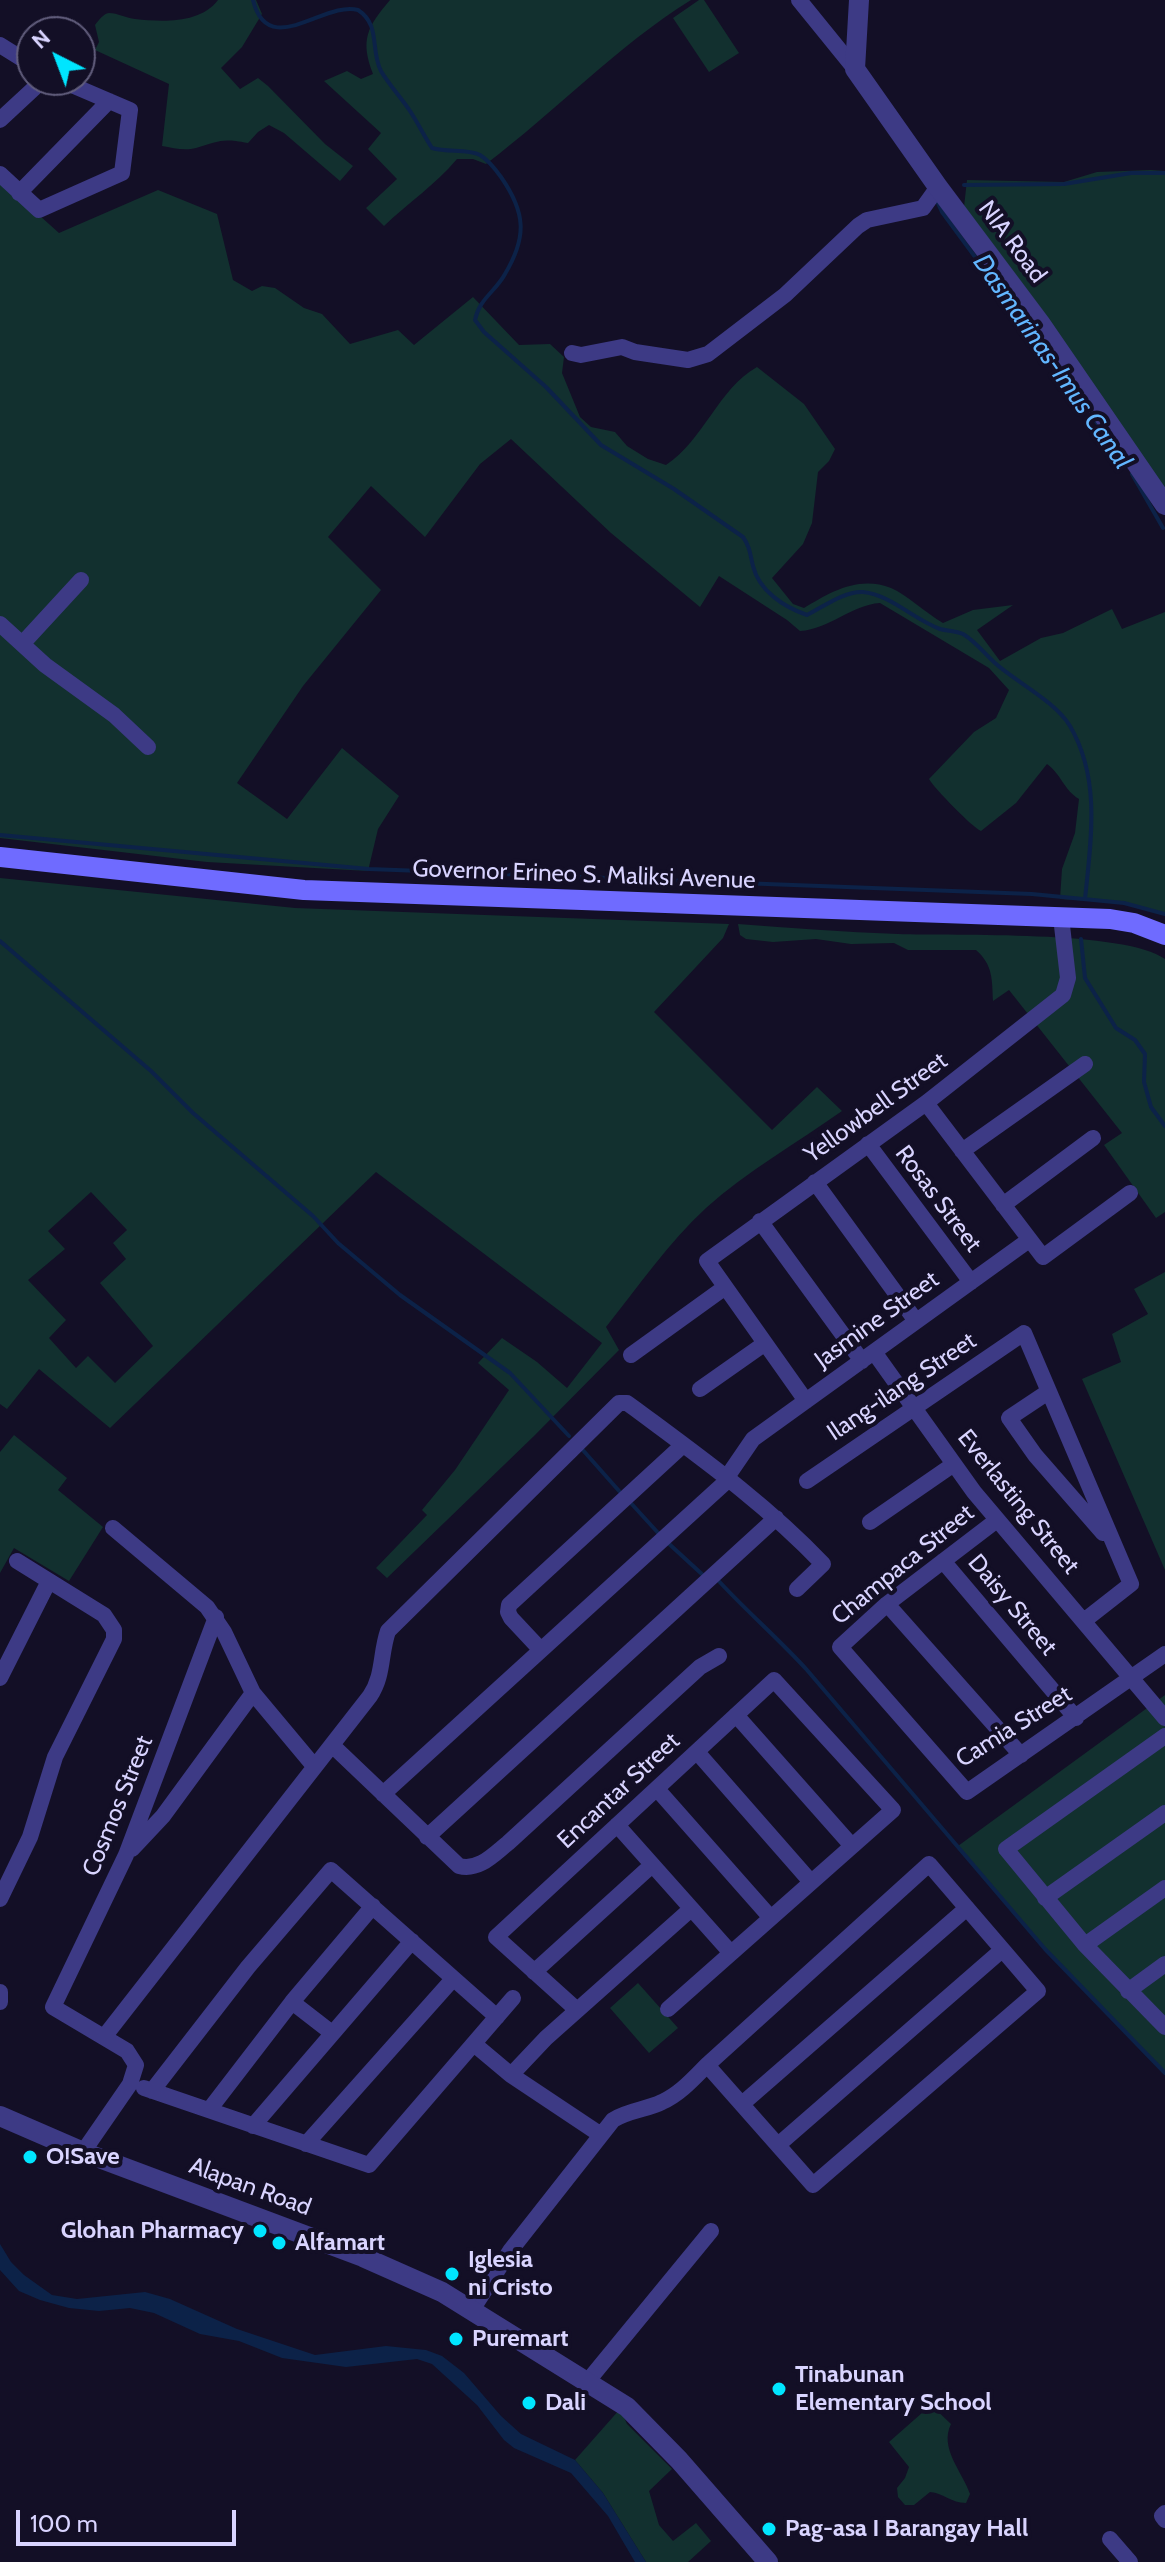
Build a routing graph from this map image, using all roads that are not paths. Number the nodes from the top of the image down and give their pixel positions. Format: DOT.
graph roads {
  1 [pos="799,0"];
  2 [pos="859,0"];
  3 [pos="855,69"];
  4 [pos="96,95"];
  5 [pos="26,96"];
  6 [pos="109,101"];
  7 [pos="0,120"];
  8 [pos="0,174"];
  9 [pos="938,187"];
  10 [pos="19,193"];
  11 [pos="572,353"];
  12 [pos="1165,505"];
  13 [pos="81,580"];
  14 [pos="0,624"];
  15 [pos="23,643"];
  16 [pos="148,747"];
  17 [pos="0,857"];
  18 [pos="1061,917"];
  19 [pos="1165,935"];
  20 [pos="1085,1064"];
  21 [pos="926,1103"];
  22 [pos="1093,1138"];
  23 [pos="868,1144"];
  24 [pos="962,1151"];
  25 [pos="815,1182"];
  26 [pos="1130,1193"];
  27 [pos="1003,1205"];
  28 [pos="760,1221"];
  29 [pos="1029,1240"];
  30 [pos="971,1282"];
  31 [pos="724,1288"];
  32 [pos="916,1321"];
  33 [pos="764,1344"];
  34 [pos="631,1355"];
  35 [pos="868,1356"];
  36 [pos="700,1389"];
  37 [pos="1048,1392"];
  38 [pos="806,1401"];
  39 [pos="914,1408"];
  40 [pos="683,1445"];
  41 [pos="954,1464"];
  42 [pos="728,1478"];
  43 [pos="807,1481"];
  44 [pos="776,1518"];
  45 [pos="997,1520"];
  46 [pos="870,1522"];
  47 [pos="113,1528"];
  48 [pos="1112,1543"];
  49 [pos="17,1561"];
  50 [pos="943,1561"];
  51 [pos="49,1581"];
  52 [pos="797,1589"];
  53 [pos="887,1604"];
  54 [pos="216,1617"];
  55 [pos="1085,1620"];
  56 [pos="840,1647"];
  57 [pos="540,1649"];
  58 [pos="1165,1654"];
  59 [pos="719,1656"];
  60 [pos="1132,1677"];
  61 [pos="0,1678"];
  62 [pos="253,1693"];
  63 [pos="736,1715"];
  64 [pos="1076,1718"];
  65 [pos="1165,1718"];
  66 [pos="1165,1736"];
  67 [pos="332,1745"];
  68 [pos="697,1752"];
  69 [pos="1021,1755"];
  70 [pos="314,1766"];
  71 [pos="657,1789"];
  72 [pos="383,1794"];
  73 [pos="1165,1813"];
  74 [pos="617,1825"];
  75 [pos="427,1837"];
  76 [pos="852,1846"];
  77 [pos="126,1855"];
  78 [pos="652,1865"];
  79 [pos="811,1882"];
  80 [pos="1165,1888"];
  81 [pos="1045,1898"];
  82 [pos="0,1899"];
  83 [pos="373,1906"];
  84 [pos="967,1908"];
  85 [pos="691,1909"];
  86 [pos="771,1918"];
  87 [pos="412,1941"];
  88 [pos="1085,1945"];
  89 [pos="1002,1950"];
  90 [pos="731,1953"];
  91 [pos="1165,1964"];
  92 [pos="534,1972"];
  93 [pos="453,1979"];
  94 [pos="1128,1991"];
  95 [pos="0,1992"];
  96 [pos="513,1998"];
  97 [pos="0,2002"];
  98 [pos="292,2002"];
  99 [pos="668,2009"];
  100 [pos="577,2010"];
  101 [pos="497,2017"];
  102 [pos="1165,2027"];
  103 [pos="332,2033"];
  104 [pos="104,2037"];
  105 [pos="474,2044"];
  106 [pos="707,2065"];
  107 [pos="511,2075"];
  108 [pos="130,2084"];
  109 [pos="152,2091"];
  110 [pos="742,2104"];
  111 [pos="209,2110"];
  112 [pos="0,2116"];
  113 [pos="253,2126"];
  114 [pos="601,2135"];
  115 [pos="306,2144"];
  116 [pos="778,2145"];
  117 [pos="83,2152"];
  118 [pos="711,2231"];
  119 [pos="472,2310"];
  120 [pos="587,2382"];
  121 [pos="1165,2513"];
  122 [pos="1165,2520"];
  123 [pos="1110,2539"];
  124 [pos="768,2562"];
  125 [pos="1130,2562"];
  1 -- 3 [label="street"];
  2 -- 3 [label="street"];
  3 -- 9 [label="street, NIA Road"];
  4 -- 6 [label="street"];
  5 -- 7 [label="street"];
  6 -- 10 [label="street"];
  6 -- 10 [label="street"];
  8 -- 10 [label="street"];
  9 -- 11 [label="street"];
  9 -- 12 [label="street, NIA Road"];
  13 -- 15 [label="street"];
  14 -- 15 [label="street"];
  15 -- 16 [label="street"];
  17 -- 18 [label="main road, Governor Erineo S. Maliksi Avenue"];
  18 -- 19 [label="main road, Governor Erineo S. Maliksi Avenue"];
  18 -- 21 [label="street, Yellowbell Street"];
  20 -- 24 [label="street"];
  21 -- 23 [label="street, Yellowbell Street"];
  21 -- 24 [label="street"];
  22 -- 27 [label="street"];
  23 -- 25 [label="street, Yellowbell Street"];
  23 -- 30 [label="street, Rosas Street"];
  24 -- 27 [label="street"];
  25 -- 28 [label="street, Yellowbell Street"];
  25 -- 32 [label="street"];
  26 -- 29 [label="street"];
  27 -- 29 [label="street"];
  28 -- 31 [label="street, Yellowbell Street"];
  28 -- 35 [label="street, Everlasting Street"];
  29 -- 30 [label="street, Jasmine Street"];
  30 -- 32 [label="street, Jasmine Street"];
  31 -- 33 [label="street"];
  31 -- 34 [label="street"];
  32 -- 35 [label="street, Jasmine Street"];
  33 -- 36 [label="street"];
  33 -- 38 [label="street"];
  35 -- 38 [label="street, Jasmine Street"];
  35 -- 39 [label="street, Everlasting Street"];
  37 -- 39 [label="street, Ilang-ilang Street"];
  37 -- 48 [label="street"];
  37 -- 48 [label="street"];
  38 -- 42 [label="street, Jasmine Street"];
  39 -- 41 [label="street, Everlasting Street"];
  39 -- 43 [label="street, Ilang-ilang Street"];
  40 -- 42 [label="street"];
  40 -- 57 [label="street"];
  40 -- 67 [label="street"];
  41 -- 45 [label="street, Everlasting Street"];
  41 -- 46 [label="street"];
  42 -- 44 [label="street"];
  42 -- 57 [label="street, Jasmine Street"];
  44 -- 52 [label="street"];
  44 -- 75 [label="street"];
  45 -- 50 [label="street, Champaca Street"];
  45 -- 55 [label="street, Everlasting Street"];
  47 -- 54 [label="street"];
  48 -- 55 [label="street"];
  49 -- 51 [label="street"];
  50 -- 53 [label="street, Champaca Street"];
  50 -- 64 [label="street, Daisy Street"];
  51 -- 61 [label="street"];
  51 -- 82 [label="street"];
  53 -- 56 [label="street, Champaca Street"];
  53 -- 69 [label="street"];
  54 -- 62 [label="street"];
  54 -- 77 [label="street, Cosmos Street"];
  55 -- 60 [label="street, Everlasting Street"];
  56 -- 69 [label="street, Camia Street"];
  57 -- 72 [label="street, Jasmine Street"];
  58 -- 60 [label="street, Camia Street"];
  59 -- 75 [label="street"];
  60 -- 64 [label="street, Camia Street"];
  60 -- 65 [label="street, Everlasting Street"];
  62 -- 70 [label="street"];
  62 -- 77 [label="street"];
  63 -- 68 [label="street, Encantar Street"];
  63 -- 76 [label="street"];
  63 -- 76 [label="street, Encantar Street"];
  64 -- 69 [label="street, Camia Street"];
  66 -- 81 [label="street"];
  67 -- 70 [label="street"];
  67 -- 72 [label="street"];
  68 -- 71 [label="street, Encantar Street"];
  68 -- 79 [label="street"];
  70 -- 104 [label="street"];
  71 -- 74 [label="street, Encantar Street"];
  71 -- 86 [label="street"];
  72 -- 75 [label="street"];
  73 -- 81 [label="street"];
  74 -- 78 [label="street"];
  74 -- 92 [label="street, Encantar Street"];
  76 -- 79 [label="street"];
  77 -- 104 [label="street, Cosmos Street"];
  78 -- 85 [label="street"];
  78 -- 92 [label="street"];
  79 -- 86 [label="street"];
  80 -- 88 [label="street"];
  81 -- 88 [label="street"];
  83 -- 87 [label="street"];
  83 -- 98 [label="street"];
  83 -- 109 [label="street"];
  84 -- 89 [label="street"];
  84 -- 106 [label="street"];
  84 -- 110 [label="street"];
  85 -- 90 [label="street"];
  85 -- 100 [label="street"];
  86 -- 90 [label="street"];
  87 -- 93 [label="street"];
  87 -- 103 [label="street"];
  88 -- 94 [label="street"];
  89 -- 116 [label="street"];
  89 -- 116 [label="street"];
  90 -- 99 [label="street"];
  91 -- 94 [label="street"];
  92 -- 100 [label="street"];
  93 -- 101 [label="street"];
  93 -- 115 [label="street"];
  94 -- 102 [label="street"];
  95 -- 97 [label="street"];
  96 -- 101 [label="street"];
  98 -- 103 [label="street"];
  98 -- 111 [label="street"];
  100 -- 107 [label="street"];
  101 -- 105 [label="street"];
  103 -- 113 [label="street"];
  104 -- 108 [label="street"];
  105 -- 107 [label="street"];
  105 -- 115 [label="street"];
  106 -- 110 [label="street"];
  106 -- 114 [label="street"];
  107 -- 114 [label="street"];
  108 -- 109 [label="street"];
  108 -- 117 [label="street"];
  109 -- 111 [label="street"];
  110 -- 116 [label="street"];
  111 -- 113 [label="street"];
  112 -- 117 [label="street, Alapan Road"];
  113 -- 115 [label="street"];
  114 -- 119 [label="street"];
  117 -- 119 [label="street, Alapan Road"];
  118 -- 120 [label="street"];
  119 -- 120 [label="street, Alapan Road"];
  120 -- 124 [label="street, Alapan Road"];
  121 -- 122 [label="street"];
  123 -- 125 [label="street"];
}
